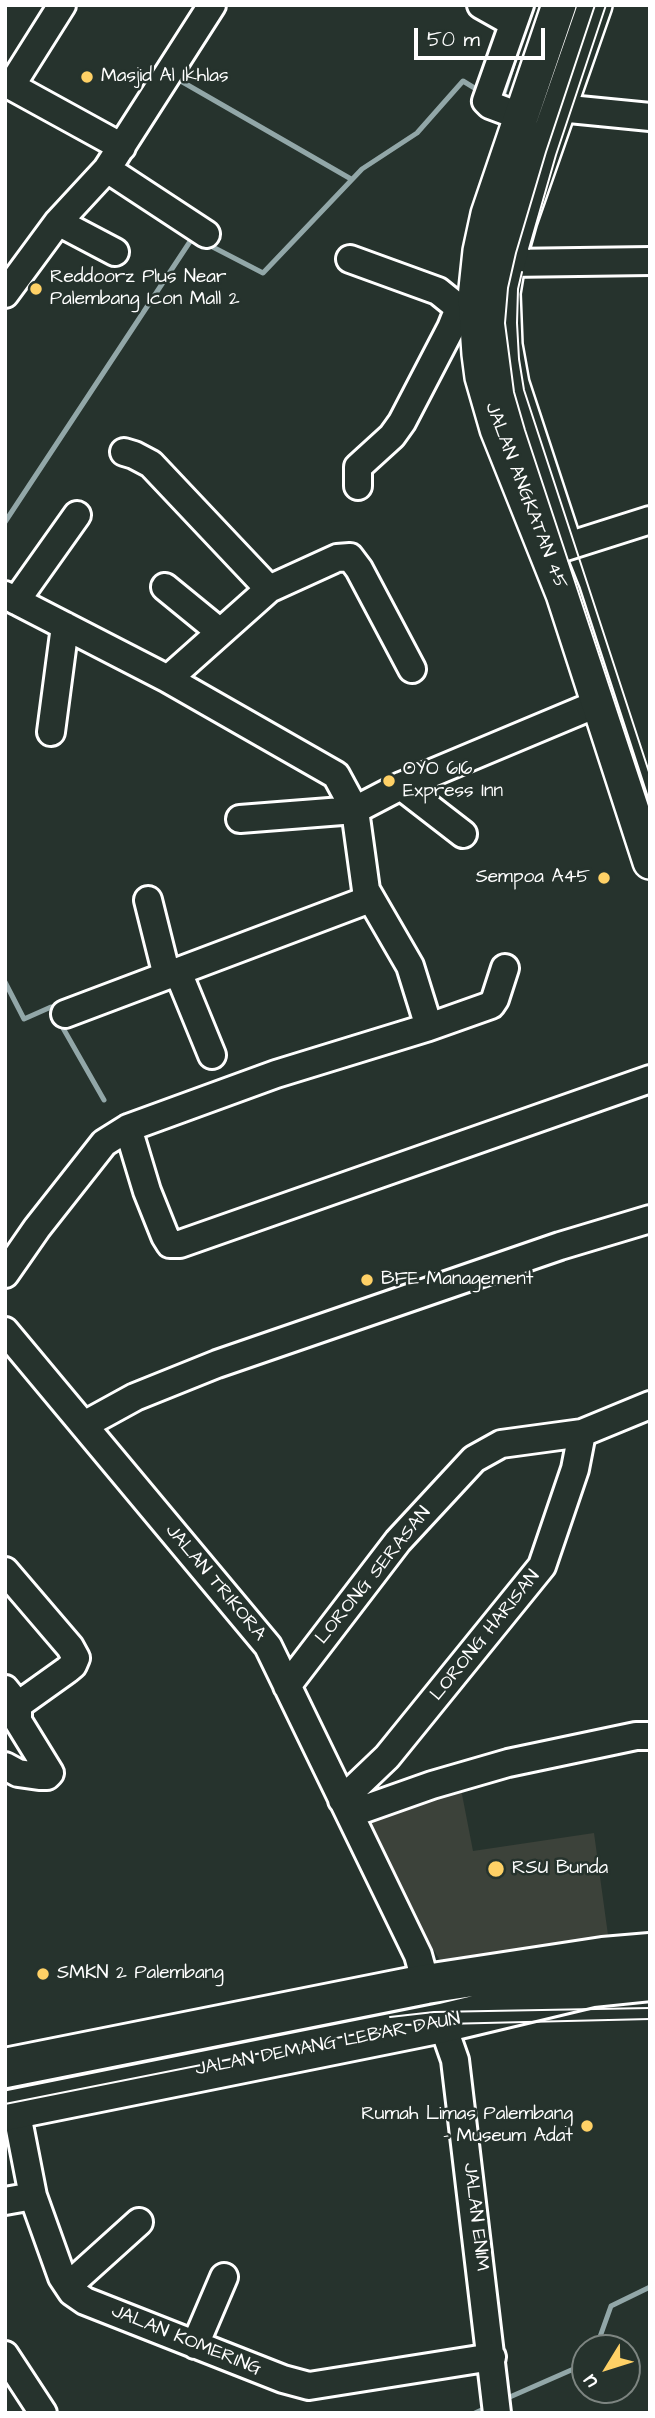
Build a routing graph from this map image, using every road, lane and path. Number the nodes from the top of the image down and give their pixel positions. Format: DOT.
graph roads {
  1 [pos="62,5"];
  2 [pos="212,5"];
  3 [pos="481,5"];
  4 [pos="559,5"];
  5 [pos="595,5"];
  6 [pos="517,14"];
  7 [pos="7,88"];
  8 [pos="559,108"];
  9 [pos="522,117"];
  10 [pos="650,117"];
  11 [pos="122,147"];
  12 [pos="107,169"];
  13 [pos="488,214"];
  14 [pos="58,222"];
  15 [pos="519,226"];
  16 [pos="206,234"];
  17 [pos="115,252"];
  18 [pos="350,259"];
  19 [pos="650,261"];
  20 [pos="508,263"];
  21 [pos="5,294"];
  22 [pos="468,319"];
  23 [pos="124,452"];
  24 [pos="358,486"];
  25 [pos="77,515"];
  26 [pos="650,520"];
  27 [pos="565,547"];
  28 [pos="165,587"];
  29 [pos="269,589"];
  30 [pos="11,598"];
  31 [pos="65,626"];
  32 [pos="220,632"];
  33 [pos="412,670"];
  34 [pos="168,679"];
  35 [pos="599,703"];
  36 [pos="51,732"];
  37 [pos="401,786"];
  38 [pos="650,800"];
  39 [pos="355,810"];
  40 [pos="240,819"];
  41 [pos="463,834"];
  42 [pos="650,862"];
  43 [pos="370,899"];
  44 [pos="148,900"];
  45 [pos="505,968"];
  46 [pos="172,974"];
  47 [pos="65,1014"];
  48 [pos="429,1027"];
  49 [pos="212,1055"];
  50 [pos="650,1079"];
  51 [pos="128,1128"];
  52 [pos="650,1219"];
  53 [pos="5,1274"];
  54 [pos="5,1331"];
  55 [pos="650,1405"];
  56 [pos="84,1425"];
  57 [pos="582,1433"];
  58 [pos="5,1571"];
  59 [pos="287,1686"];
  60 [pos="11,1697"];
  61 [pos="650,1736"];
  62 [pos="5,1766"];
  63 [pos="346,1807"];
  64 [pos="650,1953"];
  65 [pos="650,1982"];
  66 [pos="426,1984"];
  67 [pos="442,2023"];
  68 [pos="5,2068"];
  69 [pos="11,2110"];
  70 [pos="33,2196"];
  71 [pos="5,2201"];
  72 [pos="139,2222"];
  73 [pos="224,2277"];
  74 [pos="68,2286"];
  75 [pos="195,2345"];
  76 [pos="5,2355"];
  77 [pos="492,2357"];
  78 [pos="43,2413"];
  79 [pos="497,2413"];
  1 -- 7 [label="street"];
  2 -- 11 [label="street"];
  3 -- 6 [label="street"];
  4 -- 9 [label="main road, JALAN ANGKATAN 45"];
  5 -- 8 [label="main road, JALAN ANGKATAN 45"];
  6 -- 9 [label="street"];
  7 -- 11 [label="street"];
  8 -- 10 [label="street"];
  8 -- 15 [label="main road, JALAN ANGKATAN 45"];
  9 -- 13 [label="main road, JALAN ANGKATAN 45"];
  11 -- 12 [label="street"];
  12 -- 14 [label="street"];
  12 -- 16 [label="street"];
  13 -- 15 [label="main road"];
  13 -- 22 [label="main road, JALAN ANGKATAN 45"];
  14 -- 17 [label="street"];
  14 -- 21 [label="street"];
  15 -- 20 [label="main road, JALAN ANGKATAN 45"];
  18 -- 22 [label="street"];
  19 -- 20 [label="street"];
  20 -- 27 [label="main road, JALAN ANGKATAN 45"];
  22 -- 24 [label="street"];
  22 -- 35 [label="main road, JALAN ANGKATAN 45"];
  23 -- 29 [label="street"];
  25 -- 30 [label="street"];
  26 -- 27 [label="street"];
  27 -- 38 [label="main road, JALAN ANGKATAN 45"];
  28 -- 32 [label="street"];
  29 -- 32 [label="street"];
  29 -- 33 [label="street"];
  30 -- 31 [label="street"];
  31 -- 34 [label="street"];
  31 -- 36 [label="street"];
  32 -- 34 [label="street"];
  34 -- 39 [label="street"];
  35 -- 37 [label="street"];
  35 -- 42 [label="main road, JALAN ANGKATAN 45"];
  37 -- 39 [label="street"];
  37 -- 41 [label="street"];
  39 -- 40 [label="street"];
  39 -- 43 [label="street"];
  43 -- 46 [label="street"];
  43 -- 48 [label="street"];
  44 -- 46 [label="street"];
  45 -- 48 [label="street"];
  46 -- 47 [label="street"];
  46 -- 49 [label="street"];
  48 -- 51 [label="street"];
  50 -- 51 [label="street"];
  51 -- 53 [label="street"];
  52 -- 56 [label="street"];
  54 -- 56 [label="street, JALAN TRIKORA"];
  55 -- 57 [label="street"];
  56 -- 59 [label="street, JALAN TRIKORA"];
  57 -- 59 [label="street, LORONG SERASAN"];
  57 -- 63 [label="street, LORONG HARISAN"];
  58 -- 60 [label="street"];
  59 -- 63 [label="street, JALAN TRIKORA"];
  60 -- 62 [label="street"];
  61 -- 63 [label="street"];
  63 -- 66 [label="street, JALAN TRIKORA"];
  64 -- 66 [label="highway, JALAN DEMANG LEBAR DAUN"];
  65 -- 67 [label="highway, JALAN DEMANG LEBAR DAUN"];
  66 -- 68 [label="highway, JALAN DEMANG LEBAR DAUN"];
  67 -- 69 [label="highway, JALAN DEMANG LEBAR DAUN"];
  67 -- 77 [label="street, JALAN ENIM"];
  69 -- 70 [label="street"];
  70 -- 71 [label="street"];
  70 -- 74 [label="street"];
  72 -- 74 [label="street"];
  73 -- 75 [label="street"];
  74 -- 75 [label="street, JALAN KOMERING"];
  75 -- 77 [label="street, JALAN KOMERING"];
  76 -- 78 [label="street"];
  77 -- 79 [label="street, JALAN ENIM"];
}
